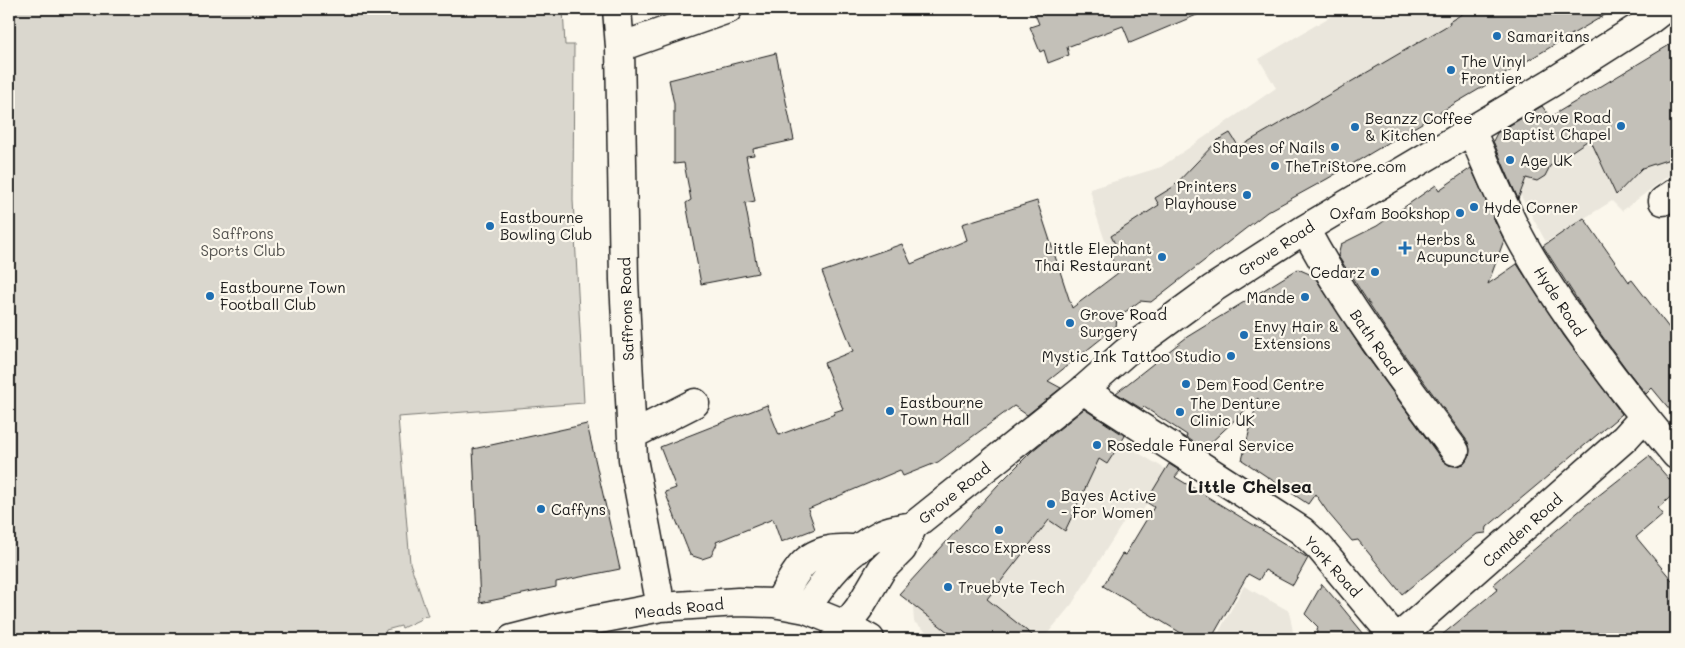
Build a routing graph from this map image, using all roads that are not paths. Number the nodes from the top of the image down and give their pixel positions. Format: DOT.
graph roads {
  1 [pos="617,9"];
  2 [pos="728,9"];
  3 [pos="1649,13"];
  4 [pos="620,48"];
  5 [pos="1471,130"];
  6 [pos="1305,229"];
  7 [pos="1083,390"];
  8 [pos="695,403"];
  9 [pos="1644,417"];
  10 [pos="632,435"];
  11 [pos="1455,451"];
  12 [pos="1676,455"];
  13 [pos="913,526"];
  14 [pos="858,549"];
  15 [pos="778,604"];
  16 [pos="661,607"];
  17 [pos="806,609"];
  18 [pos="840,632"];
  19 [pos="512,639"];
  20 [pos="870,639"];
  21 [pos="1397,639"];
  1 -- 4 [label="street, Saffrons Road"];
  2 -- 4 [label="street"];
  3 -- 5 [label="street, Grove Road"];
  4 -- 10 [label="street, Saffrons Road"];
  5 -- 6 [label="street, Grove Road"];
  5 -- 9 [label="street, Hyde Road"];
  6 -- 7 [label="street, Grove Road"];
  6 -- 11 [label="street, Bath Road"];
  7 -- 13 [label="street, Grove Road"];
  7 -- 21 [label="street, York Road"];
  8 -- 10 [label="street"];
  9 -- 12 [label="street, Hyde Road"];
  9 -- 21 [label="street, Camden Road"];
  10 -- 16 [label="street, Saffrons Road"];
  13 -- 14 [label="street, Grove Road"];
  13 -- 18 [label="street, Grove Road"];
  14 -- 15 [label="street"];
  14 -- 17 [label="street, Grove Road"];
  15 -- 16 [label="street, Meads Road"];
  15 -- 17 [label="street, Meads Road"];
  16 -- 19 [label="street, Meads Road"];
  17 -- 18 [label="street, Meads Road"];
  18 -- 20 [label="street, Meads Road"];
}
